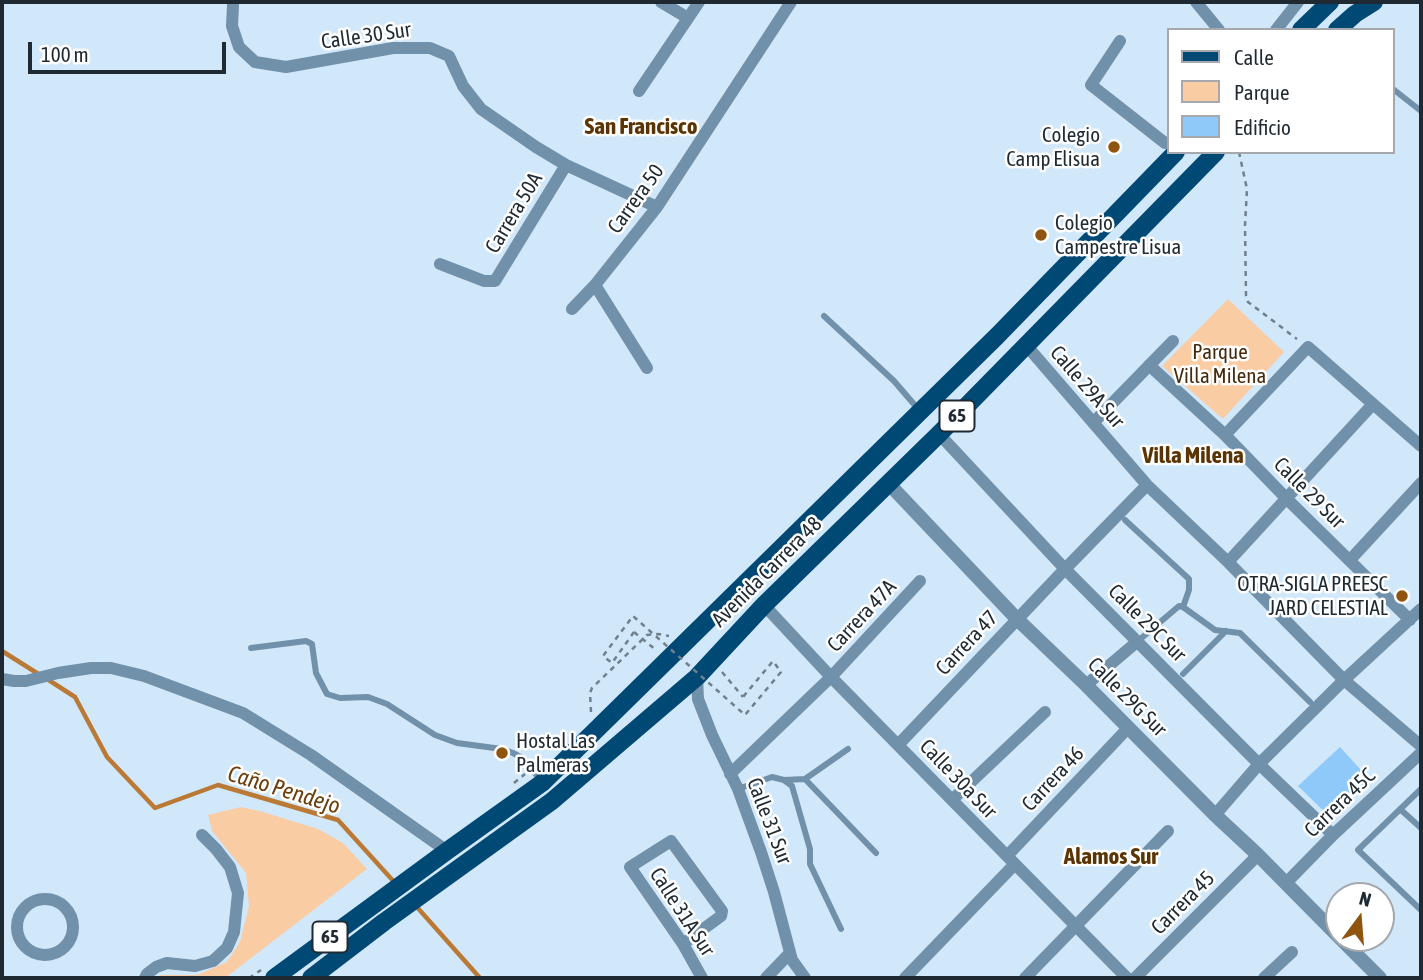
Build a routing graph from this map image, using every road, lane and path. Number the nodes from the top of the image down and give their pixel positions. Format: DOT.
graph roads {
  1 [pos="661,2"];
  2 [pos="699,2"];
  3 [pos="791,2"];
  4 [pos="1196,2"];
  5 [pos="1298,2"];
  6 [pos="1330,2"];
  7 [pos="1374,2"];
  8 [pos="233,5"];
  9 [pos="688,18"];
  10 [pos="1217,28"];
  11 [pos="1278,28"];
  12 [pos="1303,28"];
  13 [pos="1339,28"];
  14 [pos="1120,41"];
  15 [pos="639,91"];
  16 [pos="1395,91"];
  17 [pos="1421,111"];
  18 [pos="1168,143"];
  19 [pos="1168,148"];
  20 [pos="1214,154"];
  21 [pos="1239,154"];
  22 [pos="566,165"];
  23 [pos="657,207"];
  24 [pos="440,264"];
  25 [pos="595,285"];
  26 [pos="572,309"];
  27 [pos="824,316"];
  28 [pos="1173,341"];
  29 [pos="1026,345"];
  30 [pos="1308,347"];
  31 [pos="1149,365"];
  32 [pos="647,368"];
  33 [pos="1373,404"];
  34 [pos="920,411"];
  35 [pos="1093,423"];
  36 [pos="939,435"];
  37 [pos="1225,435"];
  38 [pos="1421,446"];
  39 [pos="1421,483"];
  40 [pos="889,484"];
  41 [pos="1147,485"];
  42 [pos="1287,499"];
  43 [pos="1125,520"];
  44 [pos="1350,560"];
  45 [pos="1228,562"];
  46 [pos="1065,569"];
  47 [pos="920,581"];
  48 [pos="764,605"];
  49 [pos="1183,607"];
  50 [pos="1421,609"];
  51 [pos="1017,619"];
  52 [pos="1410,620"];
  53 [pos="1226,631"];
  54 [pos="674,637"];
  55 [pos="643,639"];
  56 [pos="1138,641"];
  57 [pos="251,648"];
  58 [pos="667,660"];
  59 [pos="720,670"];
  60 [pos="1183,674"];
  61 [pos="697,677"];
  62 [pos="831,677"];
  63 [pos="2,679"];
  64 [pos="1344,680"];
  65 [pos="1086,685"];
  66 [pos="1310,702"];
  67 [pos="1045,712"];
  68 [pos="592,715"];
  69 [pos="1128,728"];
  70 [pos="898,745"];
  71 [pos="1421,746"];
  72 [pos="848,749"];
  73 [pos="1421,753"];
  74 [pos="1259,764"];
  75 [pos="730,774"];
  76 [pos="537,776"];
  77 [pos="805,779"];
  78 [pos="784,780"];
  79 [pos="511,785"];
  80 [pos="738,789"];
  81 [pos="1421,789"];
  82 [pos="952,800"];
  83 [pos="1401,809"];
  84 [pos="1215,815"];
  85 [pos="1421,828"];
  86 [pos="1168,831"];
  87 [pos="202,835"];
  88 [pos="1333,835"];
  89 [pos="876,853"];
  90 [pos="441,855"];
  91 [pos="1258,855"];
  92 [pos="1011,860"];
  93 [pos="1286,883"];
  94 [pos="1421,910"];
  95 [pos="1325,923"];
  96 [pos="17,927"];
  97 [pos="1075,927"];
  98 [pos="2,929"];
  99 [pos="841,929"];
  100 [pos="683,944"];
  101 [pos="1292,952"];
  102 [pos="1352,952"];
  103 [pos="790,953"];
  104 [pos="319,976"];
  105 [pos="1375,977"];
  106 [pos="145,978"];
  107 [pos="274,978"];
  108 [pos="702,978"];
  109 [pos="766,978"];
  110 [pos="805,978"];
  111 [pos="905,978"];
  112 [pos="1025,978"];
  113 [pos="1127,978"];
  114 [pos="1135,978"];
  115 [pos="1265,978"];
  1 -- 9 [label="street"];
  2 -- 9 [label="street"];
  3 -- 23 [label="street, Carrera 50"];
  4 -- 10 [label="street"];
  5 -- 11 [label="street"];
  6 -- 12 [label="main road"];
  7 -- 13 [label="main road"];
  8 -- 22 [label="street, Calle 30 Sur"];
  9 -- 15 [label="street"];
  14 -- 18 [label="street"];
  16 -- 17 [label="lane"];
  19 -- 34 [label="main road, Avenida Carrera 48 / 65"];
  20 -- 29 [label="main road, Avenida Carrera 48 / 65"];
  21 -- 30 [label="path"];
  22 -- 23 [label="street, Calle 30 Sur"];
  22 -- 24 [label="street, Carrera 50A"];
  23 -- 25 [label="street, Carrera 50"];
  25 -- 26 [label="street, Carrera 50"];
  25 -- 32 [label="street"];
  27 -- 34 [label="lane"];
  28 -- 31 [label="street"];
  29 -- 35 [label="street, Calle 29A Sur"];
  29 -- 36 [label="main road, Avenida Carrera 48 / 65"];
  30 -- 33 [label="street"];
  30 -- 37 [label="street"];
  31 -- 35 [label="street"];
  31 -- 37 [label="street, Calle 29 Sur"];
  33 -- 38 [label="street"];
  33 -- 42 [label="street"];
  34 -- 58 [label="main road, Avenida Carrera 48 / 65"];
  35 -- 41 [label="street, Calle 29A Sur"];
  36 -- 40 [label="main road, Avenida Carrera 48 / 65"];
  36 -- 46 [label="street, Calle 29C Sur"];
  37 -- 42 [label="street, Calle 29 Sur"];
  39 -- 44 [label="street"];
  40 -- 48 [label="main road, Avenida Carrera 48 / 65"];
  40 -- 51 [label="street, Calle 29G Sur"];
  41 -- 45 [label="street, Calle 29A Sur"];
  41 -- 46 [label="street, Carrera 47"];
  42 -- 44 [label="street, Calle 29 Sur"];
  42 -- 45 [label="street"];
  43 -- 49 [label="lane"];
  44 -- 52 [label="street, Calle 29 Sur"];
  45 -- 64 [label="street, Calle 29A Sur"];
  46 -- 51 [label="street, Carrera 47"];
  46 -- 56 [label="street, Calle 29C Sur"];
  47 -- 62 [label="street, Carrera 47A"];
  48 -- 61 [label="main road, Avenida Carrera 48 / 65"];
  48 -- 62 [label="street, Calle 30a Sur"];
  49 -- 53 [label="lane"];
  49 -- 56 [label="lane"];
  50 -- 52 [label="street"];
  51 -- 65 [label="street, Calle 29G Sur"];
  51 -- 70 [label="street, Carrera 47"];
  52 -- 64 [label="street"];
  53 -- 60 [label="lane"];
  53 -- 66 [label="lane"];
  54 -- 55 [label="path"];
  55 -- 58 [label="path"];
  55 -- 59 [label="path, bridge"];
  55 -- 68 [label="path"];
  56 -- 65 [label="street"];
  56 -- 74 [label="street, Calle 29C Sur"];
  57 -- 76 [label="lane"];
  58 -- 76 [label="main road, Avenida Carrera 48 / 65"];
  61 -- 75 [label="street, Calle 31 Sur"];
  61 -- 104 [label="main road, Avenida Carrera 48 / 65"];
  62 -- 70 [label="street, Calle 30a Sur"];
  62 -- 75 [label="street, Carrera 47A"];
  63 -- 90 [label="street"];
  64 -- 71 [label="street, Calle 29A Sur"];
  64 -- 74 [label="street"];
  65 -- 69 [label="street, Calle 29G Sur"];
  67 -- 82 [label="street"];
  69 -- 84 [label="street, Calle 29G Sur"];
  69 -- 92 [label="street, Carrera 46"];
  70 -- 82 [label="street, Calle 30a Sur"];
  72 -- 77 [label="lane"];
  73 -- 88 [label="street, Carrera 45C"];
  74 -- 84 [label="street"];
  74 -- 88 [label="street, Calle 29C Sur"];
  75 -- 80 [label="street, Calle 31 Sur"];
  76 -- 79 [label="path"];
  76 -- 90 [label="main road, Avenida Carrera 48 / 65"];
  77 -- 78 [label="lane"];
  77 -- 89 [label="lane"];
  78 -- 80 [label="lane"];
  78 -- 99 [label="lane"];
  80 -- 103 [label="street, Calle 31 Sur"];
  81 -- 83 [label="lane"];
  82 -- 92 [label="street, Calle 30a Sur"];
  83 -- 85 [label="lane"];
  83 -- 94 [label="lane"];
  84 -- 91 [label="street, Calle 29G Sur"];
  86 -- 97 [label="street"];
  87 -- 106 [label="street"];
  88 -- 93 [label="street, Carrera 45C"];
  90 -- 107 [label="main road, Avenida Carrera 48 / 65"];
  91 -- 93 [label="street, Calle 29G Sur"];
  91 -- 114 [label="street, Carrera 45"];
  92 -- 97 [label="street, Calle 30a Sur"];
  92 -- 111 [label="street, Carrera 46"];
  93 -- 95 [label="street, Calle 29G Sur"];
  96 -- 96 [label="street"];
  96 -- 98 [label="street"];
  97 -- 112 [label="street"];
  97 -- 113 [label="street, Calle 30a Sur"];
  100 -- 100 [label="street, Calle 31A Sur"];
  100 -- 108 [label="street, Calle 31A Sur"];
  101 -- 115 [label="street"];
  102 -- 105 [label="street, Calle 29G Sur"];
  103 -- 109 [label="street"];
  103 -- 110 [label="street, Calle 31 Sur"];
}
